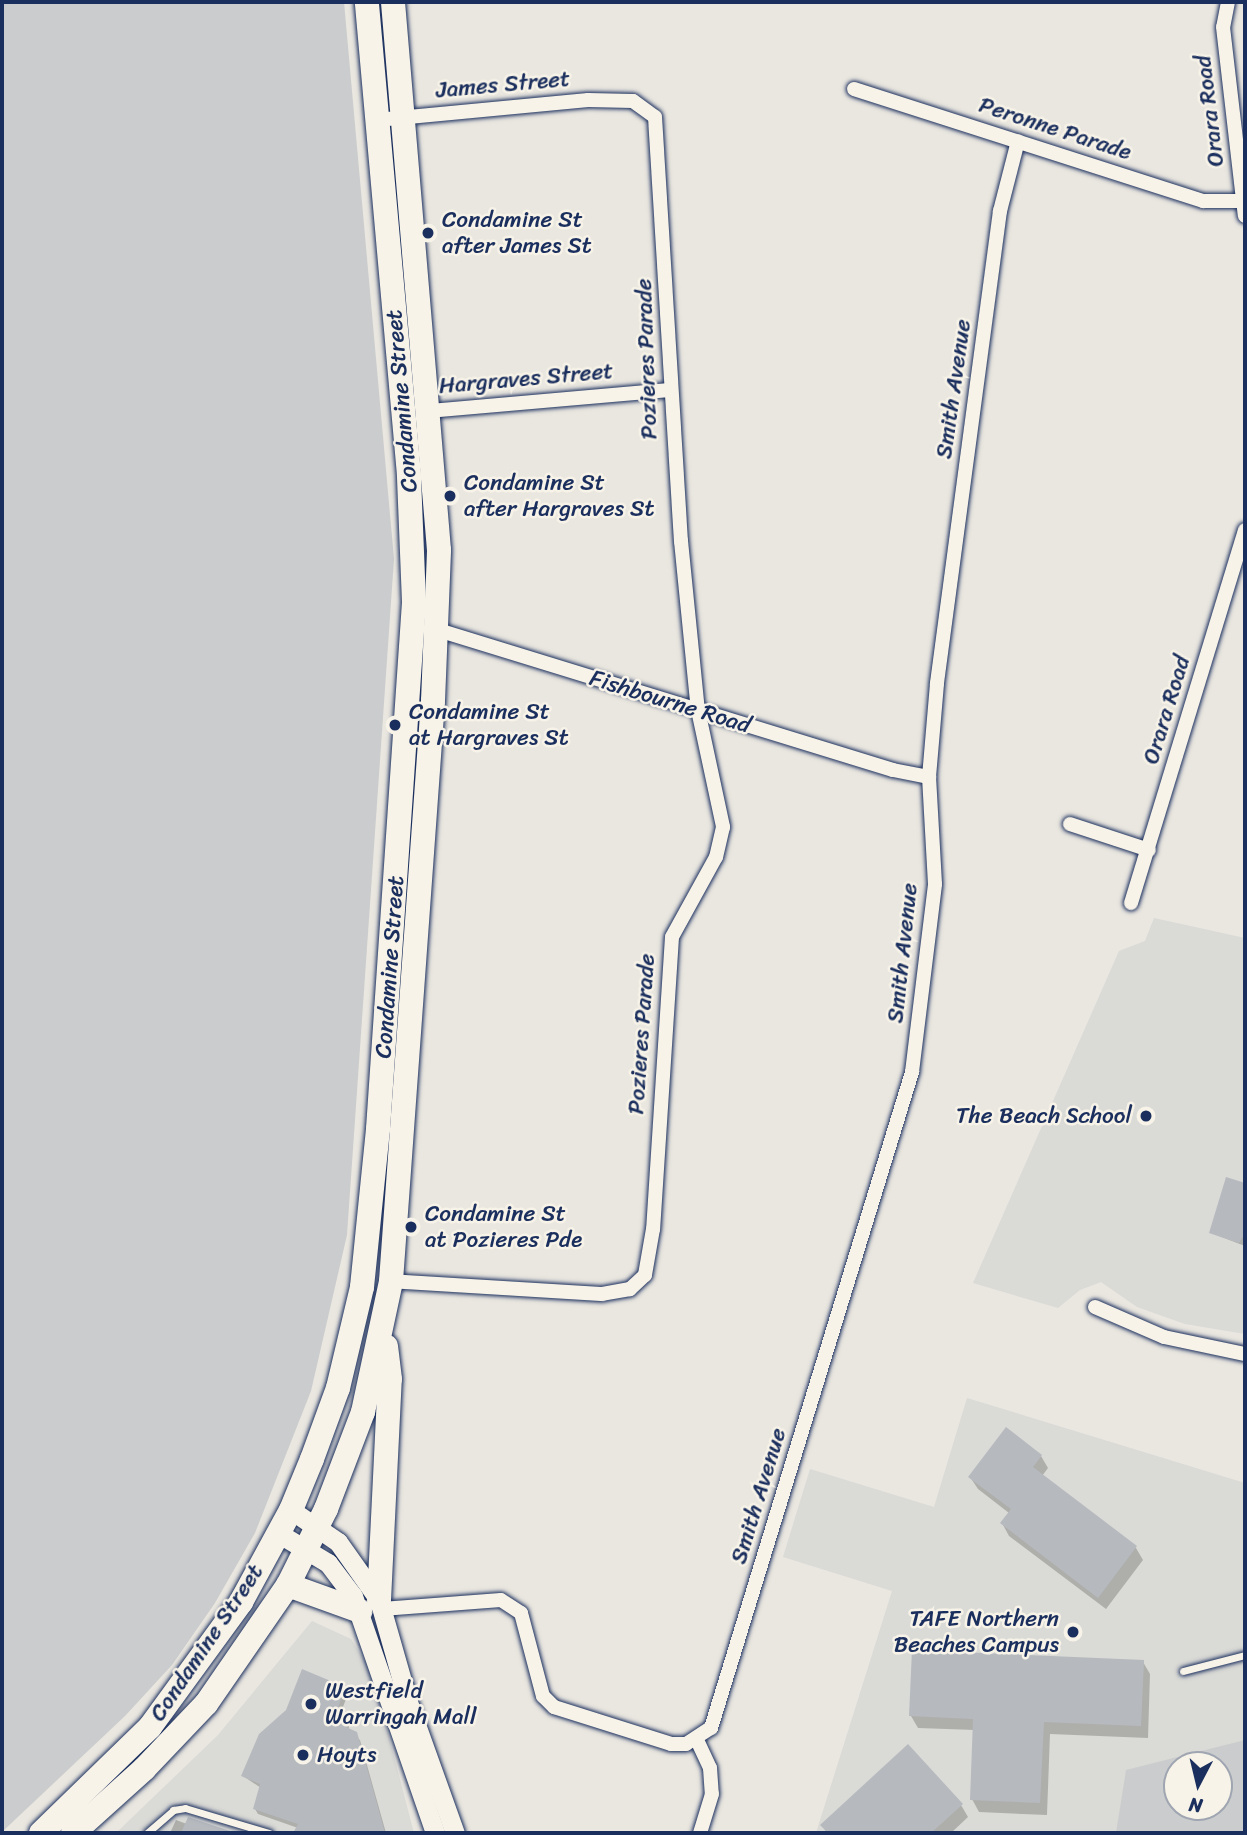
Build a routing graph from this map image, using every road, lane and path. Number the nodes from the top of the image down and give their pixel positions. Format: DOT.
graph roads {
  1 [pos="367,2"];
  2 [pos="393,2"];
  3 [pos="1228,2"];
  4 [pos="854,89"];
  5 [pos="633,101"];
  6 [pos="403,117"];
  7 [pos="377,120"];
  8 [pos="1018,141"];
  9 [pos="1243,201"];
  10 [pos="1245,216"];
  11 [pos="668,390"];
  12 [pos="429,411"];
  13 [pos="1245,530"];
  14 [pos="413,624"];
  15 [pos="438,631"];
  16 [pos="698,710"];
  17 [pos="929,777"];
  18 [pos="1070,824"];
  19 [pos="1149,850"];
  20 [pos="1131,903"];
  21 [pos="391,1281"];
  22 [pos="1095,1307"];
  23 [pos="383,1325"];
  24 [pos="1245,1353"];
  25 [pos="291,1510"];
  26 [pos="318,1525"];
  27 [pos="278,1533"];
  28 [pos="308,1548"];
  29 [pos="288,1585"];
  30 [pos="373,1607"];
  31 [pos="1245,1655"];
  32 [pos="1184,1671"];
  33 [pos="696,1740"];
  34 [pos="41,1833"];
  35 [pos="74,1833"];
  36 [pos="148,1833"];
  37 [pos="269,1833"];
  38 [pos="435,1833"];
  39 [pos="455,1833"];
  40 [pos="700,1833"];
  1 -- 7 [label="highway, Condamine Street"];
  2 -- 6 [label="highway, Condamine Street"];
  3 -- 9 [label="street, Orara Road"];
  4 -- 8 [label="street, Peronne Parade"];
  5 -- 6 [label="street, James Street"];
  5 -- 11 [label="street, Pozieres Parade"];
  6 -- 7 [label="street, James Street"];
  6 -- 12 [label="highway, Condamine Street"];
  7 -- 14 [label="highway, Condamine Street"];
  8 -- 9 [label="street, Peronne Parade"];
  8 -- 17 [label="street, Smith Avenue"];
  9 -- 10 [label="street, Orara Road"];
  11 -- 12 [label="street, Hargraves Street"];
  11 -- 16 [label="street, Pozieres Parade"];
  12 -- 15 [label="highway, Condamine Street"];
  13 -- 19 [label="street, Orara Road"];
  14 -- 15 [label="highway, Fishbourne Road"];
  14 -- 25 [label="highway, Condamine Street"];
  15 -- 16 [label="street, Fishbourne Road"];
  15 -- 21 [label="highway, Condamine Street"];
  16 -- 17 [label="street, Fishbourne Road"];
  16 -- 21 [label="street, Pozieres Parade"];
  17 -- 33 [label="street, Smith Avenue"];
  18 -- 19 [label="street"];
  19 -- 20 [label="street, Orara Road"];
  21 -- 23 [label="highway, Condamine Street"];
  22 -- 24 [label="street"];
  23 -- 26 [label="highway, Condamine Street"];
  23 -- 30 [label="highway"];
  25 -- 26 [label="street"];
  25 -- 27 [label="highway, Condamine Street"];
  26 -- 28 [label="highway, Condamine Street"];
  26 -- 30 [label="street"];
  27 -- 28 [label="street"];
  27 -- 34 [label="highway, Condamine Street"];
  28 -- 29 [label="highway, Condamine Street"];
  28 -- 30 [label="street"];
  29 -- 30 [label="highway"];
  29 -- 35 [label="highway, Condamine Street"];
  30 -- 33 [label="street"];
  30 -- 38 [label="street"];
  30 -- 39 [label="street"];
  31 -- 32 [label="lane"];
  33 -- 40 [label="street"];
  36 -- 37 [label="lane"];
}
